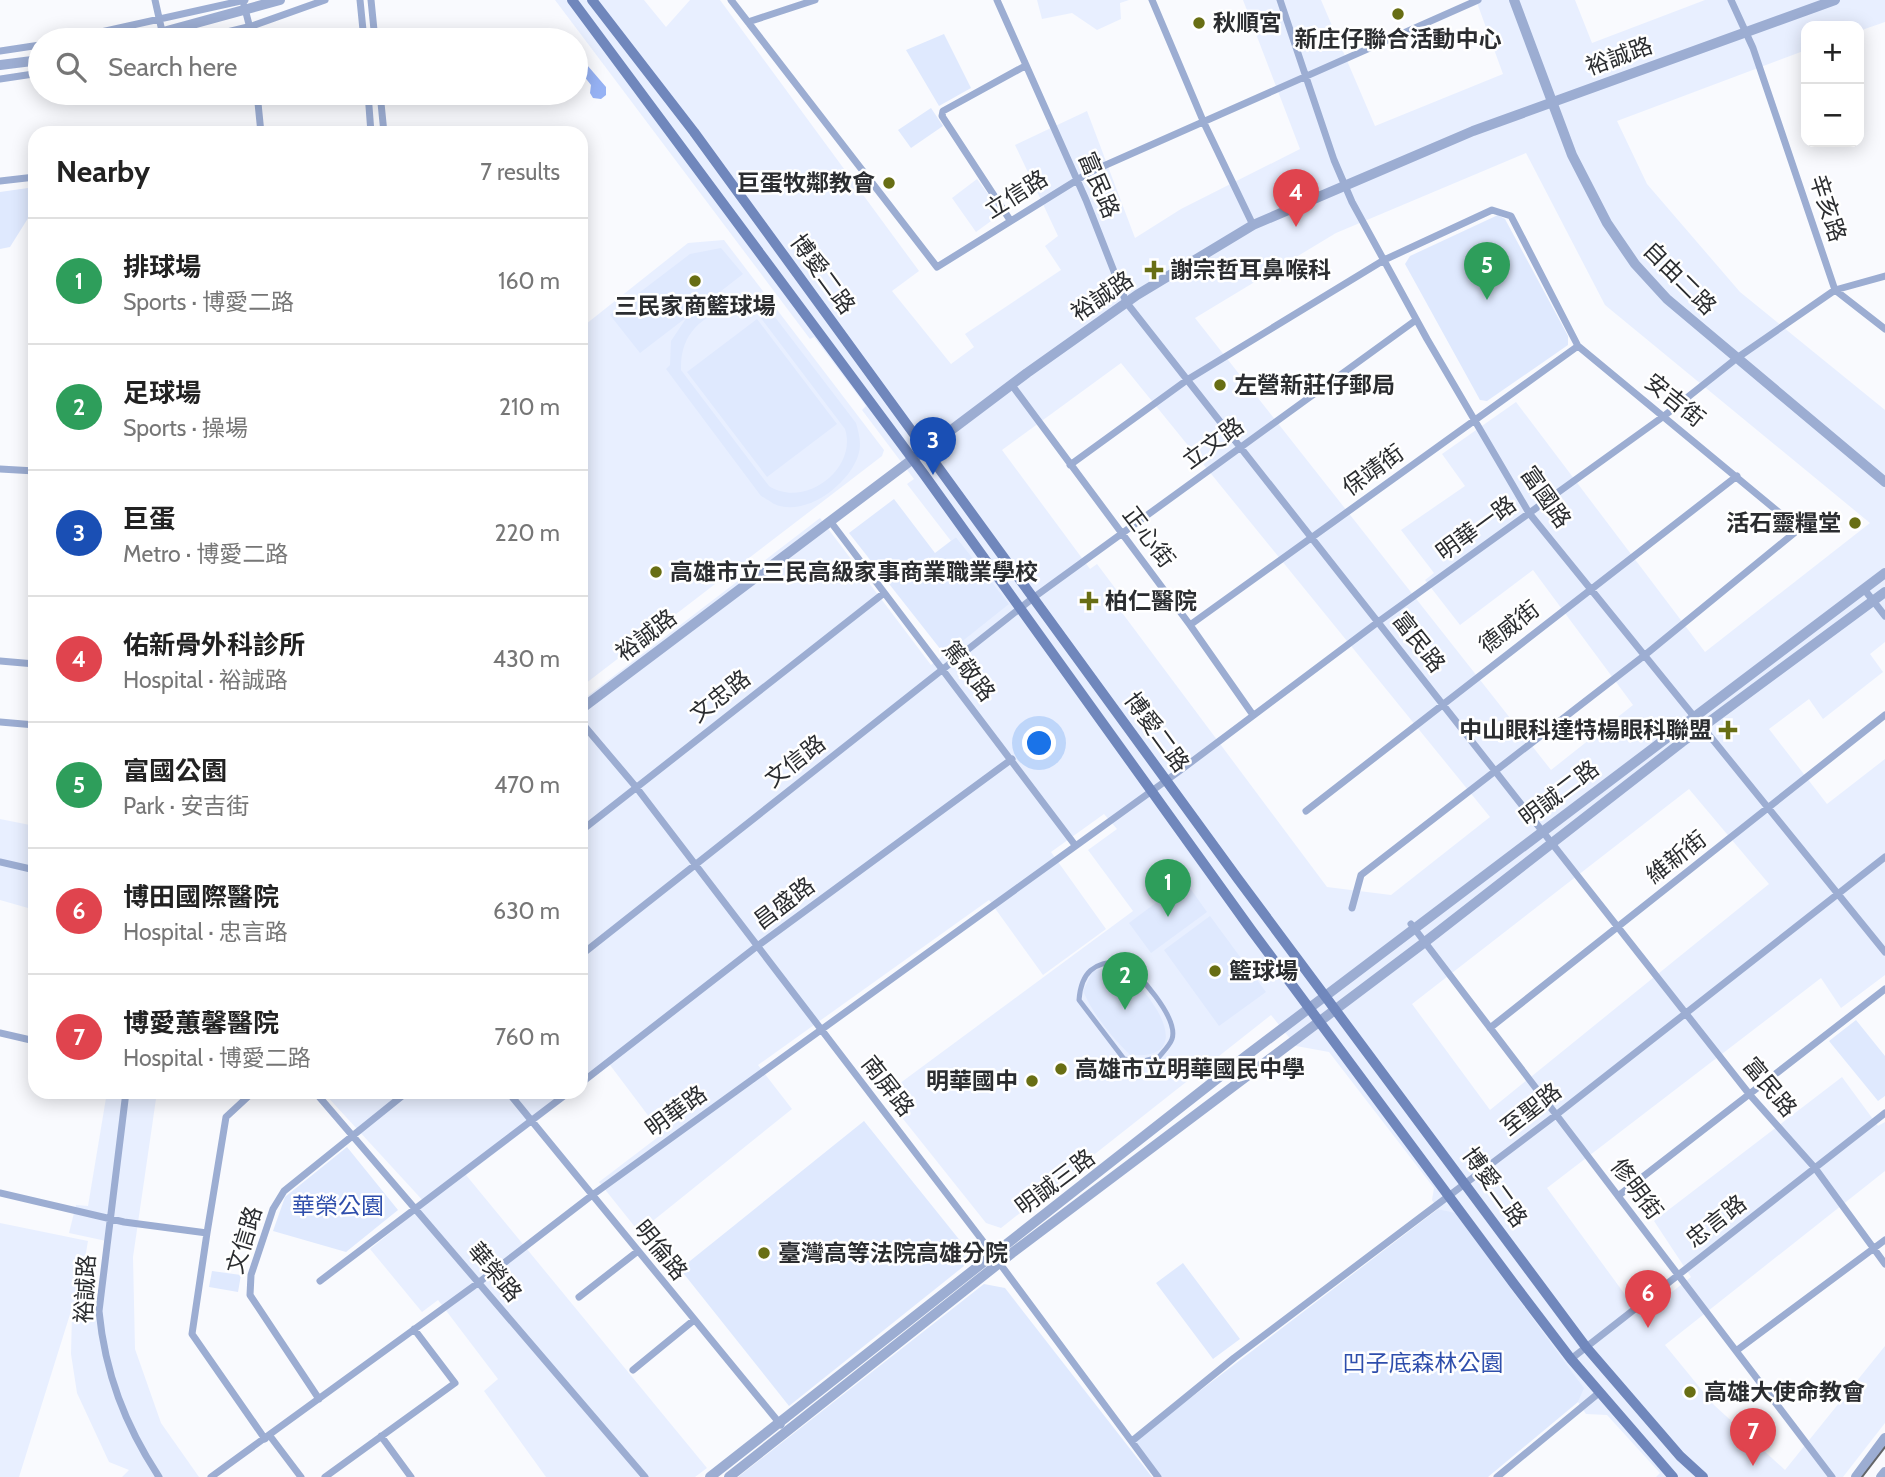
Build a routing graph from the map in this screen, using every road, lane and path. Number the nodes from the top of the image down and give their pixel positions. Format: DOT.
graph roads {
  1 [pos="155,0"];
  2 [pos="280,0"];
  3 [pos="325,0"];
  4 [pos="360,0"];
  5 [pos="371,0"];
  6 [pos="572,0"];
  7 [pos="731,0"];
  8 [pos="814,0"];
  9 [pos="997,0"];
  10 [pos="1152,0"];
  11 [pos="1280,0"];
  12 [pos="1478,0"];
  13 [pos="1514,0"];
  14 [pos="1731,0"];
  15 [pos="1835,0"];
  16 [pos="598,2"];
  17 [pos="245,4"];
  18 [pos="159,22"];
  19 [pos="748,22"];
  20 [pos="251,26"];
  21 [pos="128,28"];
  22 [pos="161,28"];
  23 [pos="185,28"];
  24 [pos="243,28"];
  25 [pos="362,28"];
  26 [pos="374,28"];
  27 [pos="1745,31"];
  28 [pos="28,47"];
  29 [pos="0,51"];
  30 [pos="28,62"];
  31 [pos="0,65"];
  32 [pos="1026,66"];
  33 [pos="28,75"];
  34 [pos="1306,78"];
  35 [pos="0,79"];
  36 [pos="1550,101"];
  37 [pos="258,105"];
  38 [pos="369,105"];
  39 [pos="381,105"];
  40 [pos="1204,123"];
  41 [pos="260,126"];
  42 [pos="370,126"];
  43 [pos="383,126"];
  44 [pos="28,178"];
  45 [pos="1076,179"];
  46 [pos="0,181"];
  47 [pos="1344,184"];
  48 [pos="1010,220"];
  49 [pos="1253,225"];
  50 [pos="1384,260"];
  51 [pos="1885,276"];
  52 [pos="1835,290"];
  53 [pos="1126,302"];
  54 [pos="1416,320"];
  55 [pos="1885,329"];
  56 [pos="1578,346"];
  57 [pos="1737,358"];
  58 [pos="1187,380"];
  59 [pos="1011,384"];
  60 [pos="1664,416"];
  61 [pos="1474,421"];
  62 [pos="1240,448"];
  63 [pos="926,450"];
  64 [pos="913,459"];
  65 [pos="1070,465"];
  66 [pos="0,469"];
  67 [pos="28,471"];
  68 [pos="1737,476"];
  69 [pos="1885,482"];
  70 [pos="1529,513"];
  71 [pos="830,521"];
  72 [pos="1122,533"];
  73 [pos="1311,537"];
  74 [pos="1885,573"];
  75 [pos="1591,587"];
  76 [pos="1864,589"];
  77 [pos="1885,592"];
  78 [pos="884,593"];
  79 [pos="1033,598"];
  80 [pos="1873,601"];
  81 [pos="1021,607"];
  82 [pos="1885,616"];
  83 [pos="1378,622"];
  84 [pos="1190,625"];
  85 [pos="1645,655"];
  86 [pos="0,661"];
  87 [pos="28,663"];
  88 [pos="943,668"];
  89 [pos="588,704"];
  90 [pos="1443,704"];
  91 [pos="1253,715"];
  92 [pos="1885,715"];
  93 [pos="1695,716"];
  94 [pos="0,722"];
  95 [pos="28,724"];
  96 [pos="1703,726"];
  97 [pos="588,730"];
  98 [pos="1012,759"];
  99 [pos="1496,771"];
  100 [pos="1166,780"];
  101 [pos="636,787"];
  102 [pos="1151,791"];
  103 [pos="1769,808"];
  104 [pos="1306,811"];
  105 [pos="588,825"];
  106 [pos="1542,830"];
  107 [pos="1553,842"];
  108 [pos="1075,845"];
  109 [pos="1885,857"];
  110 [pos="0,864"];
  111 [pos="694,865"];
  112 [pos="28,869"];
  113 [pos="1838,894"];
  114 [pos="1352,908"];
  115 [pos="1413,927"];
  116 [pos="1619,927"];
  117 [pos="1424,942"];
  118 [pos="756,947"];
  119 [pos="588,949"];
  120 [pos="1885,953"];
  121 [pos="1089,968"];
  122 [pos="1885,989"];
  123 [pos="1325,996"];
  124 [pos="1309,1009"];
  125 [pos="1335,1010"];
  126 [pos="1685,1012"];
  127 [pos="1319,1022"];
  128 [pos="1490,1028"];
  129 [pos="821,1030"];
  130 [pos="0,1032"];
  131 [pos="28,1039"];
  132 [pos="588,1078"];
  133 [pos="1750,1095"];
  134 [pos="125,1099"];
  135 [pos="245,1099"];
  136 [pos="322,1099"];
  137 [pos="399,1099"];
  138 [pos="514,1099"];
  139 [pos="560,1099"];
  140 [pos="1885,1113"];
  141 [pos="1556,1115"];
  142 [pos="531,1121"];
  143 [pos="353,1135"];
  144 [pos="1815,1168"];
  145 [pos="1466,1183"];
  146 [pos="0,1193"];
  147 [pos="1450,1195"];
  148 [pos="591,1196"];
  149 [pos="1618,1196"];
  150 [pos="416,1209"];
  151 [pos="109,1219"];
  152 [pos="207,1233"];
  153 [pos="1885,1240"];
  154 [pos="1872,1249"];
  155 [pos="638,1251"];
  156 [pos="992,1253"];
  157 [pos="1000,1263"];
  158 [pos="1885,1264"];
  159 [pos="1678,1275"];
  160 [pos="320,1281"];
  161 [pos="478,1283"];
  162 [pos="950,1286"];
  163 [pos="958,1296"];
  164 [pos="579,1297"];
  165 [pos="694,1320"];
  166 [pos="414,1329"];
  167 [pos="1586,1347"];
  168 [pos="1736,1351"];
  169 [pos="1571,1359"];
  170 [pos="633,1370"];
  171 [pos="1600,1392"];
  172 [pos="320,1399"];
  173 [pos="778,1422"];
  174 [pos="785,1432"];
  175 [pos="381,1436"];
  176 [pos="268,1437"];
  177 [pos="1885,1438"];
  178 [pos="1132,1441"];
  179 [pos="1885,1472"];
  180 [pos="159,1477"];
  181 [pos="211,1477"];
  182 [pos="301,1477"];
  183 [pos="325,1477"];
  184 [pos="411,1477"];
  185 [pos="645,1477"];
  186 [pos="710,1477"];
  187 [pos="729,1477"];
  188 [pos="1158,1477"];
  189 [pos="1497,1477"];
  190 [pos="1673,1477"];
  191 [pos="1703,1477"];
  192 [pos="1832,1477"];
  193 [pos="1856,1477"];
  194 [pos="1881,1477"];
  1 -- 18 [label="street"];
  2 -- 17 [label="street"];
  3 -- 20 [label="street"];
  4 -- 25 [label="street"];
  5 -- 26 [label="street"];
  6 -- 64 [label="main road, 博愛二路"];
  7 -- 19 [label="street"];
  8 -- 19 [label="street"];
  9 -- 32 [label="street, 富民路"];
  10 -- 40 [label="street"];
  11 -- 34 [label="street, 富國路"];
  12 -- 34 [label="street, 立信路"];
  13 -- 36 [label="street, 自由二路"];
  14 -- 27 [label="street, 辛亥路"];
  15 -- 27 [label="street, 裕誠路"];
  16 -- 63 [label="main road, 博愛二路"];
  17 -- 18 [label="street"];
  17 -- 20 [label="street"];
  17 -- 23 [label="street"];
  18 -- 21 [label="street"];
  18 -- 22 [label="street"];
  19 -- 48 [label="street, 立信路"];
  20 -- 24 [label="street"];
  27 -- 36 [label="street, 裕誠路"];
  27 -- 52 [label="street, 辛亥路"];
  28 -- 29 [label="street"];
  30 -- 31 [label="street"];
  32 -- 45 [label="street, 富民路"];
  32 -- 48 [label="street"];
  33 -- 35 [label="street"];
  34 -- 40 [label="street, 立信路"];
  34 -- 47 [label="street, 富國路"];
  36 -- 47 [label="street, 裕誠路"];
  36 -- 57 [label="street, 自由二路"];
  37 -- 41 [label="street"];
  38 -- 42 [label="street"];
  39 -- 43 [label="street"];
  40 -- 45 [label="street, 立信路"];
  40 -- 49 [label="street"];
  44 -- 46 [label="street"];
  45 -- 48 [label="street, 立信路"];
  45 -- 53 [label="street, 富民路"];
  47 -- 49 [label="street, 裕誠路"];
  47 -- 50 [label="street, 富國路"];
  49 -- 53 [label="street, 裕誠路"];
  50 -- 54 [label="street, 富國路"];
  50 -- 56 [label="street, 安吉街"];
  50 -- 58 [label="street, 安吉街"];
  51 -- 52 [label="street, 明華一路"];
  52 -- 55 [label="street"];
  52 -- 57 [label="street, 明華一路"];
  53 -- 58 [label="street, 富民路"];
  53 -- 59 [label="street, 裕誠路"];
  54 -- 61 [label="street, 富國路"];
  54 -- 62 [label="street, 立文路"];
  56 -- 60 [label="street, 安吉街"];
  56 -- 61 [label="street, 保靖街"];
  57 -- 60 [label="street, 明華一路"];
  57 -- 69 [label="street, 自由二路"];
  58 -- 62 [label="street, 富民路"];
  58 -- 65 [label="street, 安吉街"];
  59 -- 63 [label="street, 裕誠路"];
  59 -- 65 [label="street, 正心街"];
  60 -- 68 [label="street, 安吉街"];
  60 -- 70 [label="street, 明華一路"];
  61 -- 70 [label="street, 富國路"];
  61 -- 73 [label="street, 保靖街"];
  62 -- 72 [label="street, 立文路"];
  62 -- 73 [label="street, 富民路"];
  63 -- 64 [label="street, 裕誠路"];
  63 -- 79 [label="main road, 博愛二路"];
  64 -- 71 [label="street, 裕誠路"];
  64 -- 81 [label="main road, 博愛二路"];
  65 -- 72 [label="street, 正心街"];
  66 -- 67 [label="street"];
  68 -- 75 [label="street, 德威街"];
  68 -- 85 [label="street, 安吉街"];
  70 -- 75 [label="street, 富國路"];
  70 -- 83 [label="street, 明華一路"];
  71 -- 78 [label="street, 篤敬路"];
  71 -- 89 [label="street, 裕誠路"];
  72 -- 79 [label="street, 立文路"];
  72 -- 84 [label="street, 正心街"];
  73 -- 83 [label="street, 富民路"];
  73 -- 84 [label="street, 保靖街"];
  74 -- 76 [label="street, 明誠二路"];
  75 -- 85 [label="street, 富國路"];
  75 -- 90 [label="street, 德威街"];
  76 -- 80 [label="street"];
  76 -- 93 [label="street, 明誠二路"];
  77 -- 80 [label="street, 明誠二路"];
  78 -- 88 [label="street, 篤敬路"];
  78 -- 101 [label="street, 文忠路"];
  79 -- 81 [label="street, 文信路"];
  79 -- 100 [label="main road, 博愛二路"];
  80 -- 82 [label="street"];
  80 -- 96 [label="street, 明誠二路"];
  81 -- 88 [label="street, 文信路"];
  81 -- 102 [label="main road, 博愛二路"];
  83 -- 90 [label="street, 富民路"];
  83 -- 91 [label="street, 明華一路"];
  84 -- 91 [label="street, 正心街"];
  85 -- 93 [label="street, 富國路"];
  85 -- 99 [label="street, 安吉街"];
  86 -- 87 [label="street"];
  88 -- 98 [label="street, 篤敬路"];
  88 -- 111 [label="street, 文信路"];
  90 -- 99 [label="street, 富民路"];
  90 -- 104 [label="street, 德威街"];
  91 -- 100 [label="street, 明華一路"];
  92 -- 103 [label="street, 維新街"];
  93 -- 96 [label="street, 富國路"];
  93 -- 106 [label="street, 明誠二路"];
  94 -- 95 [label="street"];
  96 -- 103 [label="street, 富國路"];
  96 -- 107 [label="street, 明誠二路"];
  97 -- 101 [label="street, 南屏路"];
  98 -- 108 [label="street, 篤敬路"];
  98 -- 118 [label="street, 昌盛路"];
  99 -- 106 [label="street, 富民路"];
  99 -- 114 [label="street, 安吉街"];
  100 -- 102 [label="street, 明華路"];
  100 -- 123 [label="main road, 博愛二路"];
  101 -- 105 [label="street, 文忠路"];
  101 -- 111 [label="street, 南屏路"];
  102 -- 108 [label="street, 明華路"];
  102 -- 124 [label="main road, 博愛二路"];
  103 -- 113 [label="street, 富國路"];
  103 -- 116 [label="street, 維新街"];
  106 -- 107 [label="street, 富民路"];
  106 -- 115 [label="street, 明誠二路"];
  107 -- 116 [label="street, 富民路"];
  107 -- 117 [label="street, 明誠二路"];
  108 -- 129 [label="street, 明華路"];
  109 -- 113 [label="street, 至聖路"];
  110 -- 112 [label="street"];
  111 -- 118 [label="street, 南屏路"];
  111 -- 119 [label="street, 文信路"];
  113 -- 120 [label="street, 富國路"];
  113 -- 126 [label="street, 至聖路"];
  115 -- 117 [label="street, 修明街"];
  115 -- 123 [label="street, 明誠二路"];
  116 -- 126 [label="street, 富民路"];
  116 -- 128 [label="street, 維新街"];
  117 -- 125 [label="street, 明誠二路"];
  117 -- 128 [label="street, 修明街"];
  118 -- 129 [label="street, 南屏路"];
  118 -- 132 [label="street, 昌盛路"];
  121 -- 121 [label="street"];
  122 -- 133 [label="street"];
  123 -- 124 [label="street, 明誠三路"];
  123 -- 125 [label="main road, 博愛二路"];
  124 -- 127 [label="main road, 博愛二路"];
  124 -- 156 [label="street, 明誠三路"];
  125 -- 127 [label="street, 明誠三路"];
  125 -- 145 [label="main road, 博愛二路"];
  126 -- 133 [label="street, 富民路"];
  126 -- 141 [label="street, 至聖路"];
  127 -- 147 [label="main road, 博愛二路"];
  127 -- 157 [label="street, 明誠三路"];
  128 -- 141 [label="street, 修明街"];
  129 -- 148 [label="street, 明華路"];
  129 -- 156 [label="street, 南屏路"];
  130 -- 131 [label="street"];
  133 -- 144 [label="street, 富民路"];
  133 -- 149 [label="street"];
  134 -- 151 [label="street, 裕誠路"];
  135 -- 152 [label="street"];
  136 -- 143 [label="street, 華榮路"];
  137 -- 143 [label="street, 文信路"];
  138 -- 142 [label="street, 明倫路"];
  139 -- 142 [label="street"];
  140 -- 144 [label="street, 忠言路"];
  141 -- 145 [label="street, 至聖路"];
  141 -- 149 [label="street, 修明街"];
  142 -- 148 [label="street, 明倫路"];
  142 -- 150 [label="street"];
  143 -- 150 [label="street, 華榮路"];
  143 -- 172 [label="street, 文信路"];
  144 -- 154 [label="street, 富民路"];
  144 -- 159 [label="street, 忠言路"];
  145 -- 147 [label="street, 至聖路"];
  145 -- 167 [label="main road, 博愛二路"];
  146 -- 151 [label="street"];
  147 -- 169 [label="main road, 博愛二路"];
  147 -- 178 [label="street, 至聖路"];
  148 -- 155 [label="street, 明倫路"];
  148 -- 161 [label="street, 明華路"];
  149 -- 159 [label="street, 修明街"];
  150 -- 160 [label="street"];
  150 -- 161 [label="street, 華榮路"];
  151 -- 152 [label="street"];
  151 -- 180 [label="street, 裕誠路"];
  152 -- 176 [label="street"];
  153 -- 154 [label="street"];
  154 -- 158 [label="street, 富民路"];
  154 -- 168 [label="street"];
  155 -- 164 [label="street"];
  155 -- 165 [label="street, 明倫路"];
  156 -- 157 [label="street, 南屏路"];
  156 -- 162 [label="street, 明誠三路"];
  157 -- 163 [label="street, 明誠三路"];
  157 -- 178 [label="street, 南屏路"];
  159 -- 167 [label="street, 忠言路"];
  159 -- 168 [label="street, 修明街"];
  161 -- 166 [label="street, 明華路"];
  161 -- 185 [label="street, 華榮路"];
  162 -- 163 [label="street"];
  162 -- 173 [label="street, 明誠三路"];
  163 -- 174 [label="street, 明誠三路"];
  165 -- 170 [label="street"];
  165 -- 173 [label="street, 明倫路"];
  166 -- 172 [label="street, 明華路"];
  166 -- 175 [label="street"];
  167 -- 169 [label="street, 忠言路"];
  167 -- 191 [label="main road, 博愛二路"];
  168 -- 192 [label="street, 修明街"];
  169 -- 171 [label="main road, 博愛二路"];
  171 -- 189 [label="street"];
  171 -- 190 [label="main road, 博愛二路"];
  172 -- 176 [label="street, 明華路"];
  173 -- 174 [label="street, 明倫路"];
  173 -- 186 [label="street, 明誠三路"];
  174 -- 187 [label="street, 明誠三路"];
  175 -- 183 [label="street"];
  175 -- 184 [label="street"];
  176 -- 181 [label="street, 明華路"];
  176 -- 182 [label="street"];
  177 -- 193 [label="street"];
  178 -- 188 [label="street, 南屏路"];
  179 -- 194 [label="street"];
}
